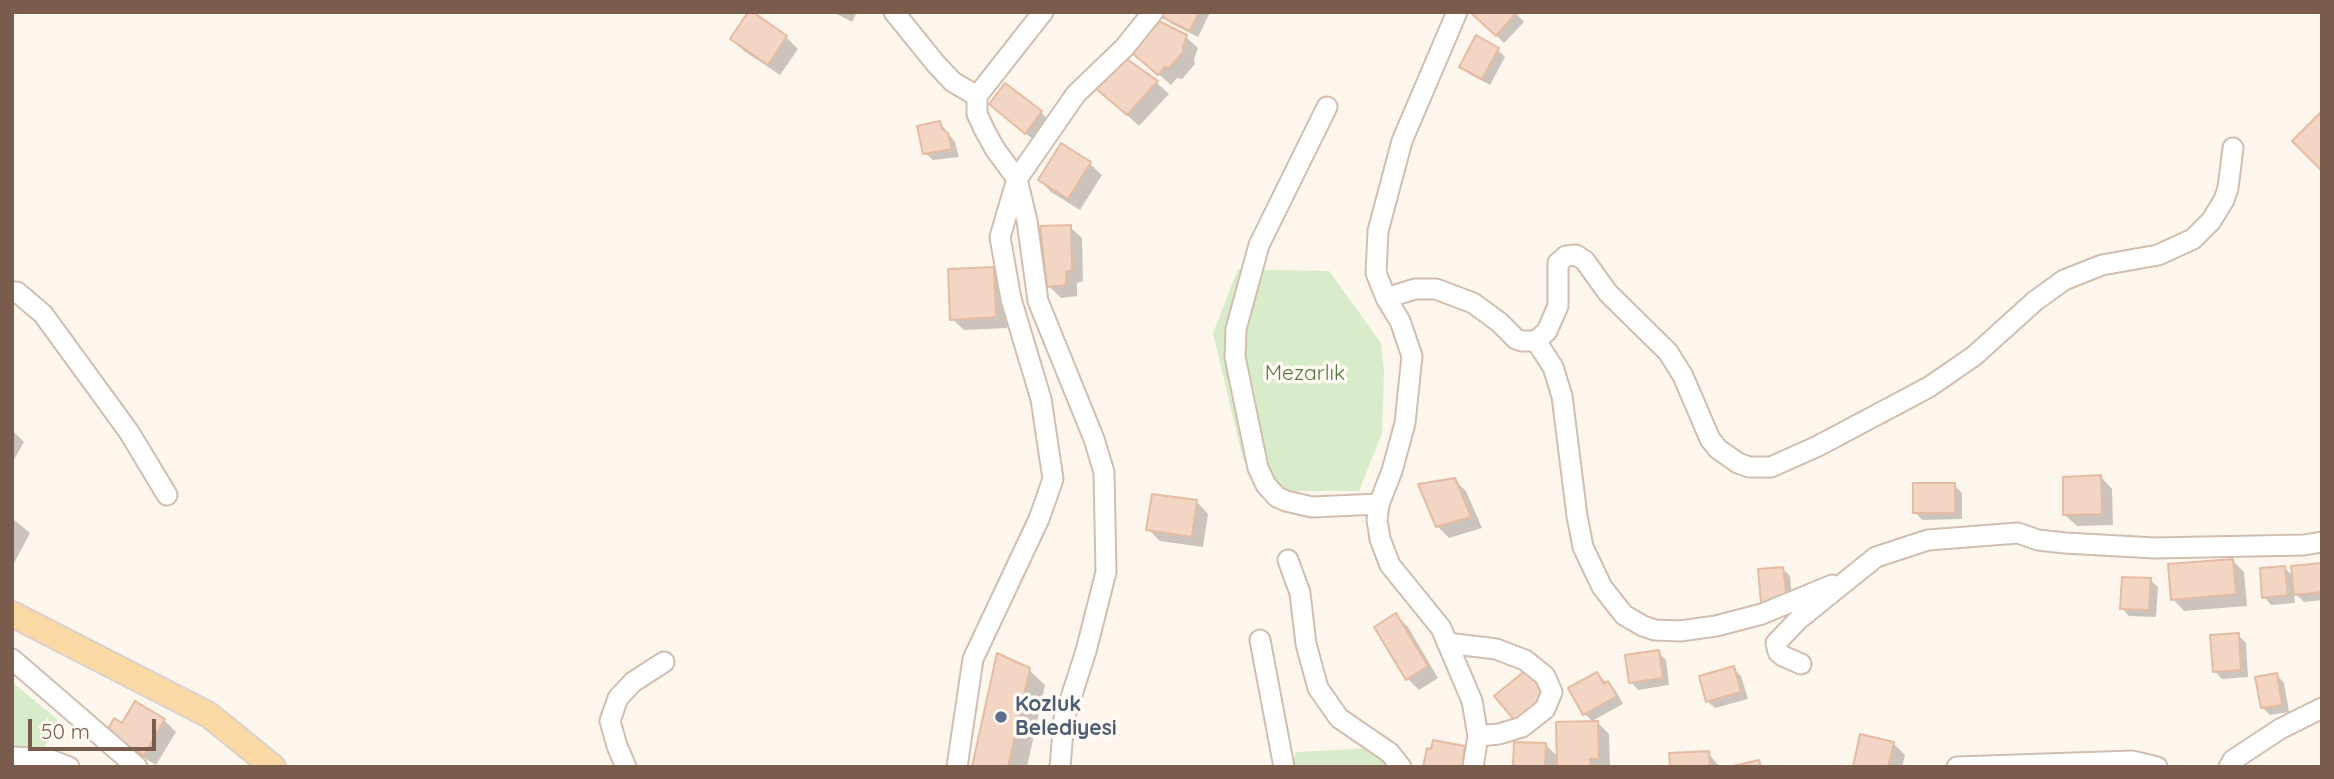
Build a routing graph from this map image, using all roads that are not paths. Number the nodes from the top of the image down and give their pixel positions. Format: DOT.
graph roads {
  1 [pos="894,12"];
  2 [pos="1043,12"];
  3 [pos="1153,12"];
  4 [pos="1457,12"];
  5 [pos="977,96"];
  6 [pos="1327,107"];
  7 [pos="2233,148"];
  8 [pos="1017,179"];
  9 [pos="12,292"];
  10 [pos="1386,299"];
  11 [pos="1536,341"];
  12 [pos="167,495"];
  13 [pos="1378,504"];
  14 [pos="2322,542"];
  15 [pos="1289,559"];
  16 [pos="1838,587"];
  17 [pos="12,614"];
  18 [pos="1260,640"];
  19 [pos="1447,643"];
  20 [pos="12,659"];
  21 [pos="664,662"];
  22 [pos="1801,664"];
  23 [pos="2322,708"];
  24 [pos="1478,736"];
  25 [pos="12,757"];
  26 [pos="69,767"];
  27 [pos="137,767"];
  28 [pos="273,767"];
  29 [pos="626,767"];
  30 [pos="957,767"];
  31 [pos="1060,767"];
  32 [pos="1284,767"];
  33 [pos="1401,767"];
  34 [pos="1473,767"];
  35 [pos="1957,767"];
  36 [pos="2157,767"];
  37 [pos="2229,767"];
  1 -- 5 [label="street"];
  2 -- 5 [label="street"];
  3 -- 8 [label="street"];
  4 -- 10 [label="street"];
  5 -- 8 [label="street"];
  6 -- 13 [label="street"];
  7 -- 11 [label="street"];
  8 -- 30 [label="street"];
  8 -- 31 [label="street"];
  9 -- 12 [label="street"];
  10 -- 11 [label="street"];
  10 -- 13 [label="street"];
  11 -- 16 [label="street"];
  13 -- 19 [label="street"];
  14 -- 16 [label="street"];
  15 -- 33 [label="street"];
  16 -- 22 [label="street"];
  17 -- 28 [label="main road"];
  18 -- 32 [label="street"];
  19 -- 24 [label="street"];
  19 -- 24 [label="street"];
  20 -- 27 [label="street"];
  21 -- 29 [label="street"];
  23 -- 37 [label="street"];
  24 -- 34 [label="street"];
  25 -- 26 [label="street"];
  35 -- 36 [label="street"];
}
